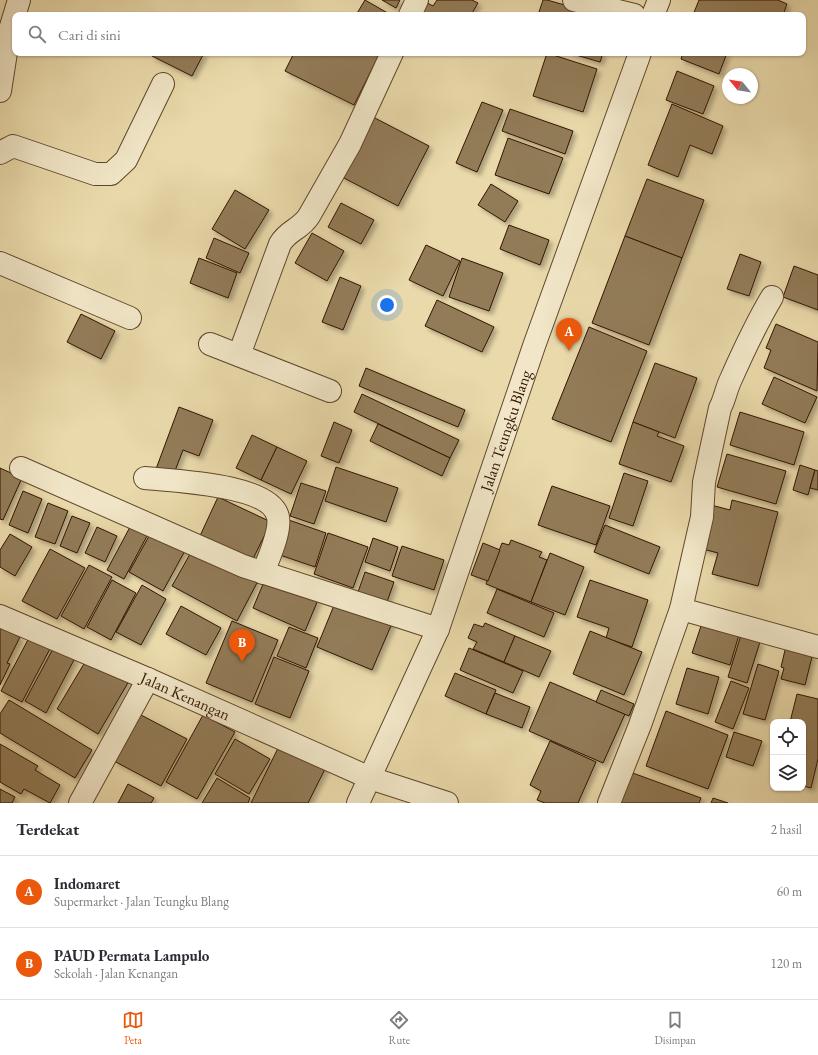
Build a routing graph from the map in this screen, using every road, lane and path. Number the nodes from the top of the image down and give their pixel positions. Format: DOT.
graph roads {
  1 [pos="19,0"];
  2 [pos="417,0"];
  3 [pos="574,0"];
  4 [pos="659,0"];
  5 [pos="15,12"];
  6 [pos="411,12"];
  7 [pos="622,12"];
  8 [pos="654,12"];
  9 [pos="12,23"];
  10 [pos="391,56"];
  11 [pos="639,56"];
  12 [pos="163,84"];
  13 [pos="0,91"];
  14 [pos="0,153"];
  15 [pos="0,263"];
  16 [pos="772,297"];
  17 [pos="130,318"];
  18 [pos="210,344"];
  19 [pos="239,355"];
  20 [pos="330,391"];
  21 [pos="22,468"];
  22 [pos="145,478"];
  23 [pos="263,573"];
  24 [pos="681,609"];
  25 [pos="0,616"];
  26 [pos="438,629"];
  27 [pos="818,647"];
  28 [pos="148,680"];
  29 [pos="370,778"];
  30 [pos="80,803"];
  31 [pos="358,803"];
  32 [pos="447,803"];
  33 [pos="609,803"];
  1 -- 5 [label="street"];
  2 -- 6 [label="street"];
  3 -- 7 [label="street"];
  4 -- 8 [label="street"];
  9 -- 13 [label="street"];
  10 -- 19 [label="street"];
  11 -- 26 [label="street, Jalan Teungku Blang"];
  12 -- 14 [label="street"];
  15 -- 17 [label="street"];
  16 -- 24 [label="street"];
  18 -- 19 [label="street"];
  19 -- 20 [label="street"];
  21 -- 23 [label="street"];
  22 -- 23 [label="street"];
  23 -- 26 [label="street"];
  24 -- 27 [label="street"];
  24 -- 33 [label="street"];
  25 -- 28 [label="street, Jalan Kenangan"];
  26 -- 29 [label="street, Jalan Teungku Blang"];
  28 -- 29 [label="street, Jalan Kenangan"];
  28 -- 30 [label="street"];
  29 -- 31 [label="street, Jalan Teungku Blang"];
  29 -- 32 [label="street, Jalan Kenangan"];
}
